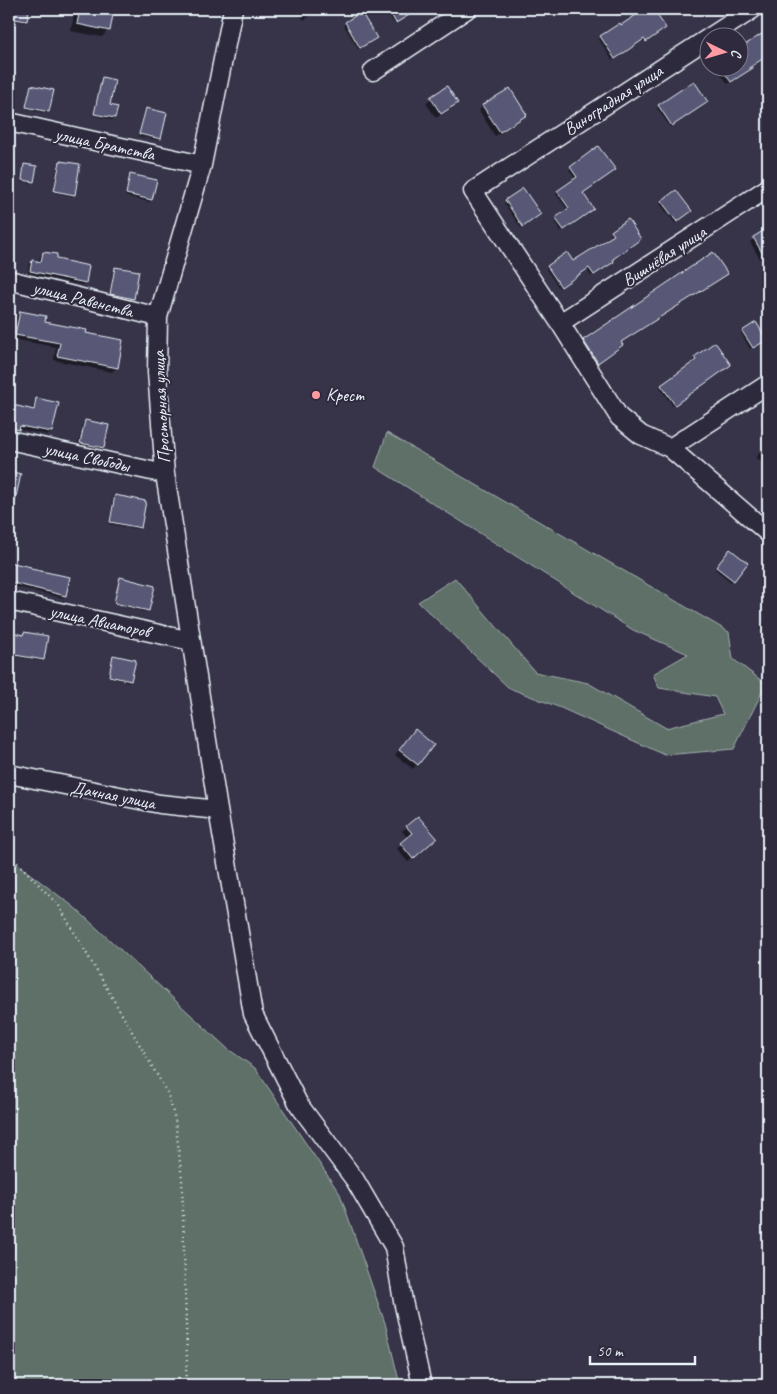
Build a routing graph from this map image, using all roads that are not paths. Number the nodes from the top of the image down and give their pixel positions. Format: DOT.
graph roads {
  1 [pos="468,9"];
  2 [pos="753,9"];
  3 [pos="229,10"];
  4 [pos="373,70"];
  5 [pos="9,122"];
  6 [pos="202,165"];
  7 [pos="768,188"];
  8 [pos="9,280"];
  9 [pos="158,317"];
  10 [pos="560,323"];
  11 [pos="768,384"];
  12 [pos="9,440"];
  13 [pos="670,448"];
  14 [pos="165,474"];
  15 [pos="768,533"];
  16 [pos="9,601"];
  17 [pos="191,641"];
  18 [pos="9,774"];
  19 [pos="218,810"];
  20 [pos="422,1385"];
  1 -- 4 [label="street"];
  2 -- 10 [label="street, Виноградная улица"];
  3 -- 6 [label="street, Просторная улица"];
  5 -- 6 [label="street, улица Братства"];
  6 -- 9 [label="street, Просторная улица"];
  7 -- 10 [label="street, Вишнёвая улица"];
  8 -- 9 [label="street, улица Равенства"];
  9 -- 14 [label="street, Просторная улица"];
  10 -- 13 [label="street"];
  11 -- 13 [label="street"];
  12 -- 14 [label="street, улица Свободы"];
  13 -- 15 [label="street"];
  14 -- 17 [label="street, Просторная улица"];
  16 -- 17 [label="street, улица Авиаторов"];
  17 -- 19 [label="street, Просторная улица"];
  18 -- 19 [label="street, Дачная улица"];
  19 -- 20 [label="street, Просторная улица"];
}
